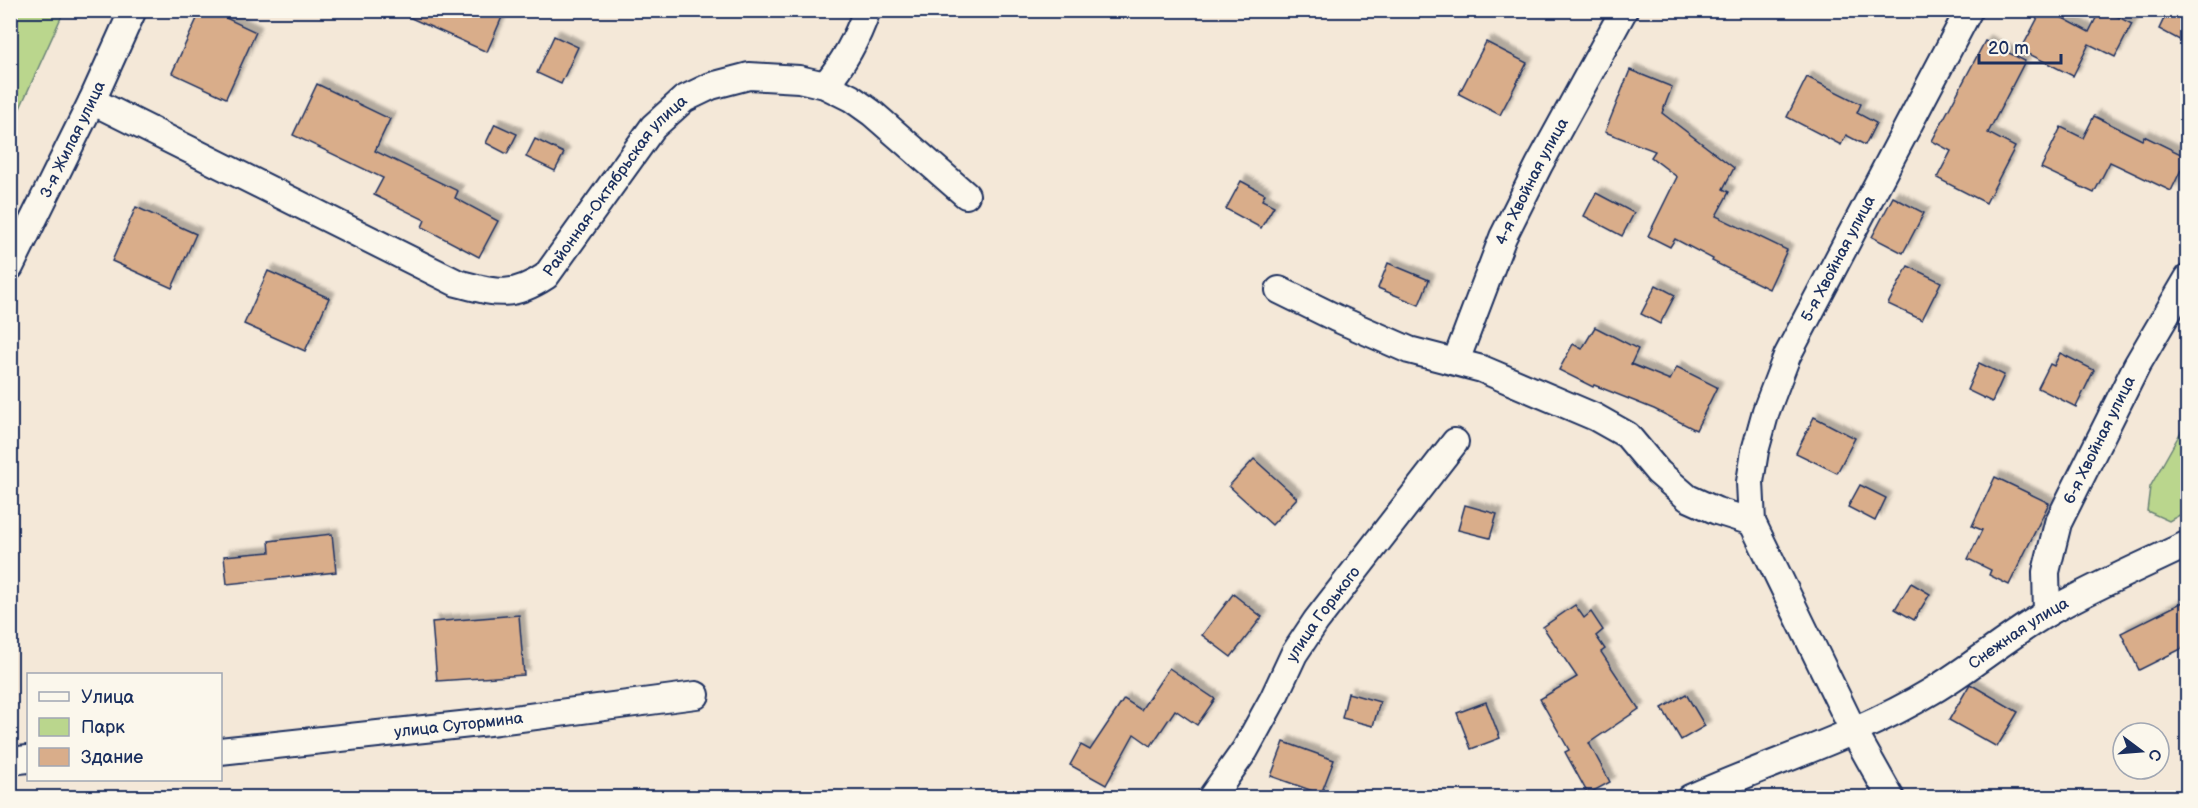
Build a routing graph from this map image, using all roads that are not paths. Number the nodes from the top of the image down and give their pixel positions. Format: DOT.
graph roads {
  1 [pos="133,10"];
  2 [pos="867,10"];
  3 [pos="1624,10"];
  4 [pos="1969,10"];
  5 [pos="825,85"];
  6 [pos="92,101"];
  7 [pos="966,195"];
  8 [pos="10,267"];
  9 [pos="2187,278"];
  10 [pos="1279,290"];
  11 [pos="1456,361"];
  12 [pos="1455,442"];
  13 [pos="1752,522"];
  14 [pos="2187,544"];
  15 [pos="2047,613"];
  16 [pos="696,695"];
  17 [pos="1854,732"];
  18 [pos="222,752"];
  19 [pos="27,759"];
  20 [pos="10,760"];
  21 [pos="1210,798"];
  22 [pos="1690,798"];
  23 [pos="1891,798"];
  1 -- 6 [label="street, 3-я Жилая улица"];
  2 -- 5 [label="street"];
  3 -- 11 [label="street, 4-я Хвойная улица"];
  4 -- 13 [label="street, 5-я Хвойная улица"];
  5 -- 6 [label="street, Районная-Октябрьская улица"];
  5 -- 7 [label="street, Районная-Октябрьская улица"];
  6 -- 8 [label="street, 3-я Жилая улица"];
  9 -- 15 [label="street, 6-я Хвойная улица"];
  10 -- 11 [label="street"];
  11 -- 13 [label="street"];
  12 -- 21 [label="street, улица Горького"];
  13 -- 17 [label="street"];
  14 -- 15 [label="street, Снежная улица"];
  15 -- 17 [label="street, Снежная улица"];
  16 -- 18 [label="street, улица Сутормина"];
  17 -- 22 [label="street, Снежная улица"];
  17 -- 23 [label="street"];
  19 -- 20 [label="street"];
}
